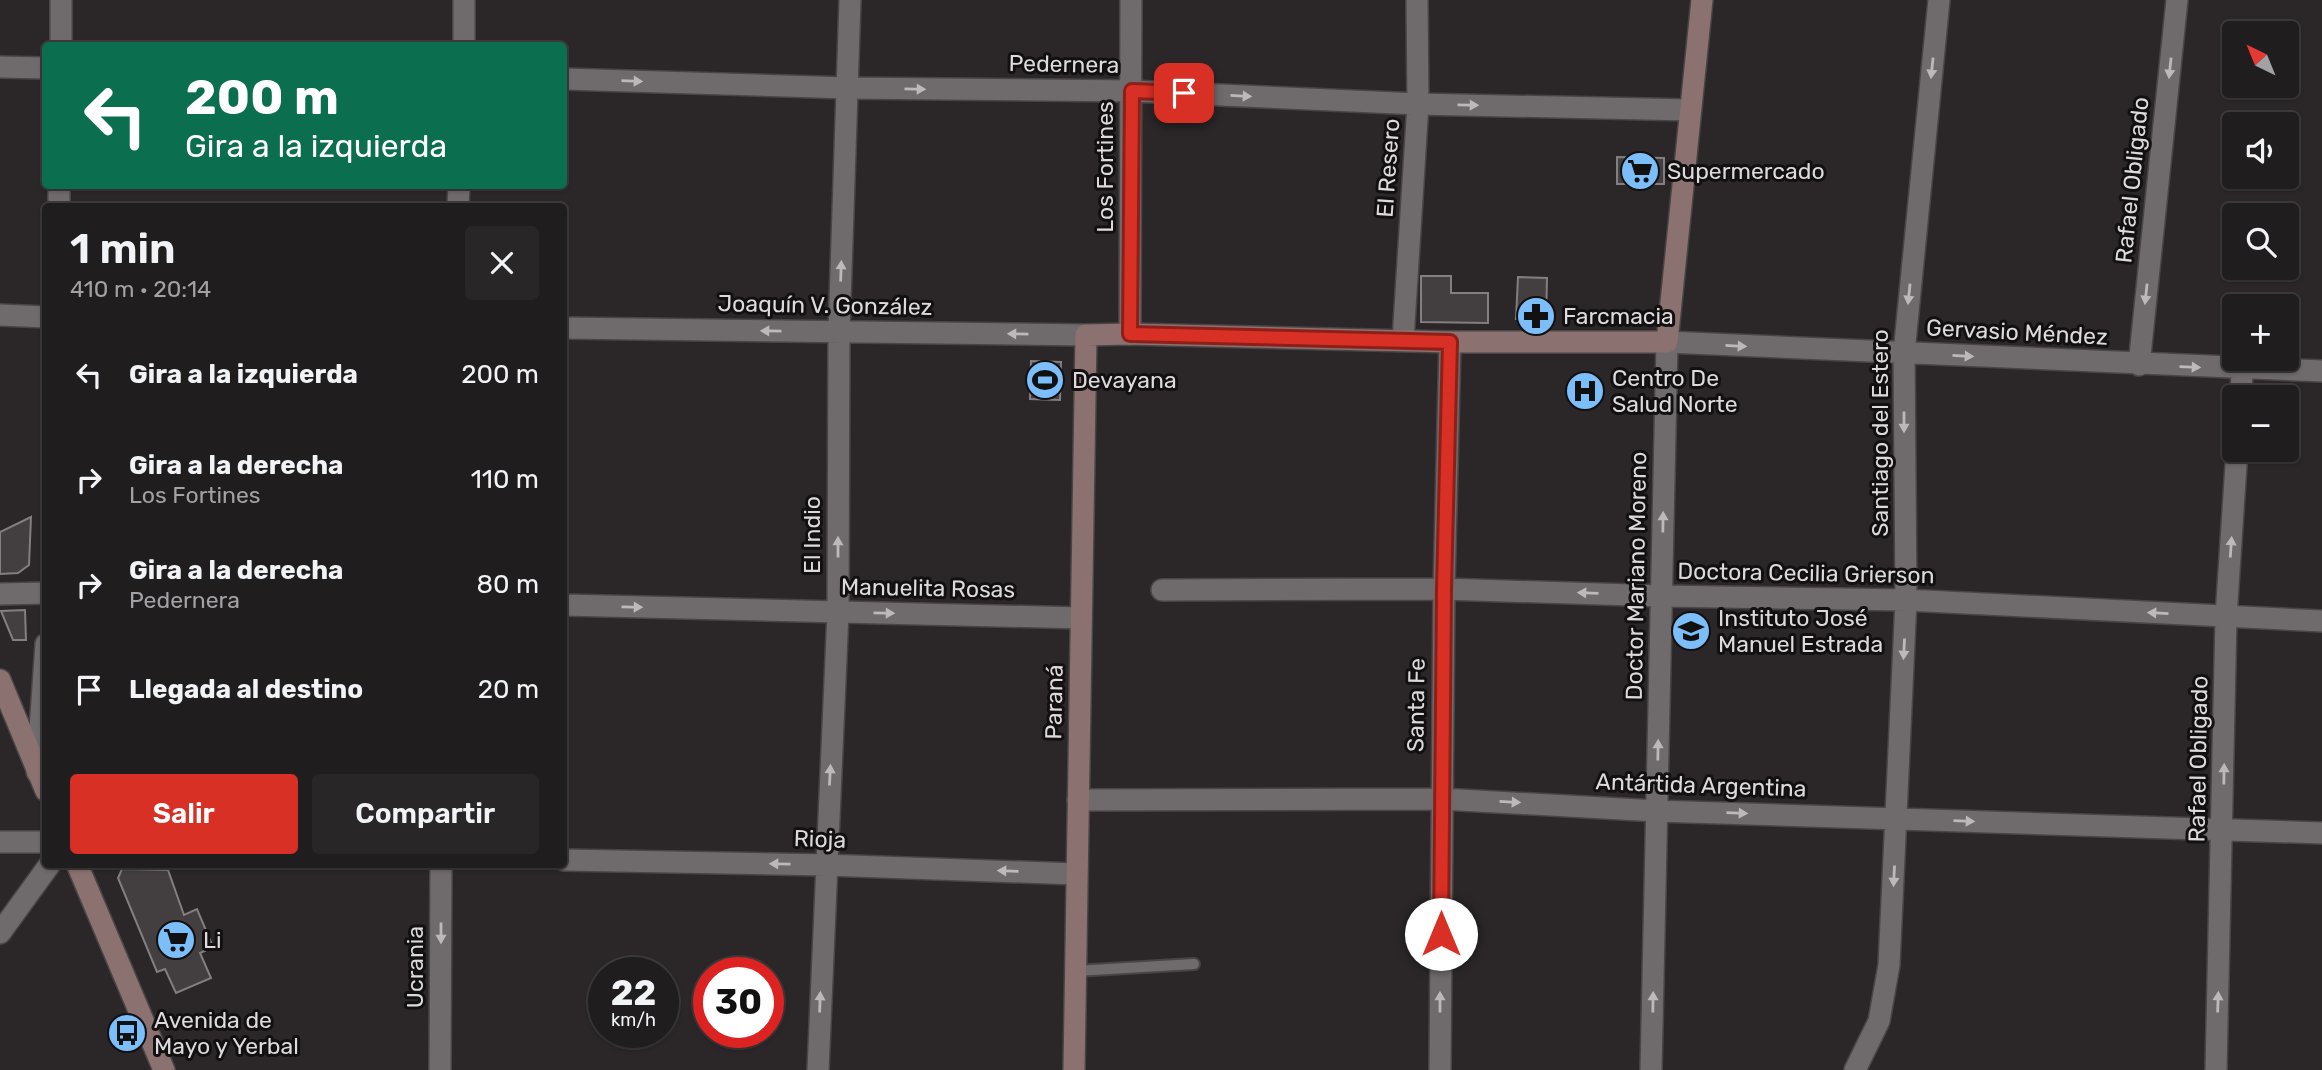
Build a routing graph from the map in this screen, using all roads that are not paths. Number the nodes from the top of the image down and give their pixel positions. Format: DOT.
graph roads {
  1 [pos="61,0"];
  2 [pos="464,0"];
  3 [pos="850,0"];
  4 [pos="1131,0"];
  5 [pos="1418,0"];
  6 [pos="1702,0"];
  7 [pos="1939,0"];
  8 [pos="2177,0"];
  9 [pos="61,42"];
  10 [pos="464,42"];
  11 [pos="0,67"];
  12 [pos="42,68"];
  13 [pos="567,79"];
  14 [pos="847,88"];
  15 [pos="1132,91"];
  16 [pos="1418,104"];
  17 [pos="1690,110"];
  18 [pos="0,315"];
  19 [pos="42,317"];
  20 [pos="567,328"];
  21 [pos="839,332"];
  22 [pos="1130,334"];
  23 [pos="1086,335"];
  24 [pos="1403,340"];
  25 [pos="1450,342"];
  26 [pos="1667,342"];
  27 [pos="1904,354"];
  28 [pos="2139,365"];
  29 [pos="2222,368"];
  30 [pos="2299,370"];
  31 [pos="2322,371"];
  32 [pos="2236,462"];
  33 [pos="1444,589"];
  34 [pos="1162,590"];
  35 [pos="42,593"];
  36 [pos="0,594"];
  37 [pos="1662,596"];
  38 [pos="1906,600"];
  39 [pos="567,605"];
  40 [pos="838,612"];
  41 [pos="2226,617"];
  42 [pos="1081,618"];
  43 [pos="2322,621"];
  44 [pos="0,680"];
  45 [pos="42,753"];
  46 [pos="41,781"];
  47 [pos="1441,799"];
  48 [pos="1079,800"];
  49 [pos="1657,811"];
  50 [pos="1896,818"];
  51 [pos="2223,830"];
  52 [pos="2322,833"];
  53 [pos="0,842"];
  54 [pos="42,842"];
  55 [pos="567,860"];
  56 [pos="826,865"];
  57 [pos="47,868"];
  58 [pos="79,868"];
  59 [pos="441,868"];
  60 [pos="1076,874"];
  61 [pos="0,933"];
  62 [pos="1194,964"];
  63 [pos="1075,971"];
  64 [pos="164,1070"];
  65 [pos="440,1070"];
  66 [pos="818,1070"];
  67 [pos="1074,1070"];
  68 [pos="1440,1070"];
  69 [pos="1651,1070"];
  70 [pos="1855,1070"];
  71 [pos="2216,1070"];
  1 -- 9 [label="street"];
  2 -- 10 [label="street"];
  3 -- 14 [label="street, El Indio"];
  4 -- 15 [label="street, Los Fortines"];
  5 -- 16 [label="street, El Resero"];
  6 -- 17 [label="street, Doctor Mariano Moreno"];
  7 -- 27 [label="street, Santiago del Estero, one-way"];
  8 -- 28 [label="street, Rafael Obligado, one-way"];
  11 -- 12 [label="street"];
  13 -- 14 [label="street, Pedernera, one-way"];
  14 -- 15 [label="street, Pedernera, one-way"];
  21 -- 14 [label="street, El Indio, one-way"];
  15 -- 16 [label="street, Pedernera, one-way"];
  15 -- 22 [label="street, Los Fortines"];
  16 -- 17 [label="street, Pedernera, one-way"];
  16 -- 24 [label="street, El Resero"];
  17 -- 26 [label="street, Doctor Mariano Moreno"];
  18 -- 19 [label="street"];
  21 -- 20 [label="street, Joaquín V. González, one-way"];
  23 -- 21 [label="street, Joaquín V. González, one-way"];
  40 -- 21 [label="street, El Indio, one-way"];
  22 -- 23 [label="street"];
  22 -- 24 [label="street"];
  23 -- 42 [label="street, Paraná"];
  24 -- 25 [label="street"];
  25 -- 26 [label="street"];
  25 -- 33 [label="street, Santa Fe"];
  26 -- 27 [label="street, Gervasio Méndez, one-way"];
  37 -- 26 [label="street, Doctor Mariano Moreno, one-way"];
  27 -- 28 [label="street, Gervasio Méndez, one-way"];
  27 -- 38 [label="street, Santiago del Estero, one-way"];
  28 -- 29 [label="street, Gervasio Méndez, one-way"];
  30 -- 31 [label="street, Gervasio Méndez"];
  41 -- 32 [label="street, Rafael Obligado, one-way"];
  33 -- 34 [label="street, Doctora Cecilia Grierson"];
  37 -- 33 [label="street, Doctora Cecilia Grierson, one-way"];
  33 -- 47 [label="street, Santa Fe"];
  35 -- 36 [label="street"];
  37 -- 38 [label="street, Doctora Cecilia Grierson"];
  49 -- 37 [label="street, Doctor Mariano Moreno, one-way"];
  41 -- 38 [label="street, Doctora Cecilia Grierson, one-way"];
  38 -- 50 [label="street, Santiago del Estero, one-way"];
  39 -- 40 [label="street, Manuelita Rosas, one-way"];
  40 -- 42 [label="street, Manuelita Rosas, one-way"];
  56 -- 40 [label="street, El Indio, one-way"];
  41 -- 43 [label="street, Doctora Cecilia Grierson"];
  51 -- 41 [label="street, Rafael Obligado, one-way"];
  42 -- 48 [label="street, Paraná"];
  44 -- 46 [label="street"];
  45 -- 46 [label="street"];
  47 -- 48 [label="street, Antártida Argentina"];
  47 -- 49 [label="street, Antártida Argentina, one-way"];
  68 -- 47 [label="street, Santa Fe, one-way"];
  48 -- 60 [label="street, Paraná"];
  49 -- 50 [label="street, Antártida Argentina, one-way"];
  69 -- 49 [label="street, Doctor Mariano Moreno, one-way"];
  50 -- 51 [label="street, Antártida Argentina, one-way"];
  50 -- 70 [label="street, Santiago del Estero, one-way"];
  51 -- 52 [label="street, Antártida Argentina"];
  71 -- 51 [label="street, Rafael Obligado, one-way"];
  53 -- 54 [label="street"];
  56 -- 55 [label="street, Rioja, one-way"];
  60 -- 56 [label="street, Rioja, one-way"];
  66 -- 56 [label="street, El Indio, one-way"];
  57 -- 61 [label="street"];
  58 -- 64 [label="street"];
  59 -- 65 [label="street, Ucrania, one-way"];
  60 -- 63 [label="street, Paraná"];
  62 -- 63 [label="lane"];
  63 -- 67 [label="street, Paraná"];
}
